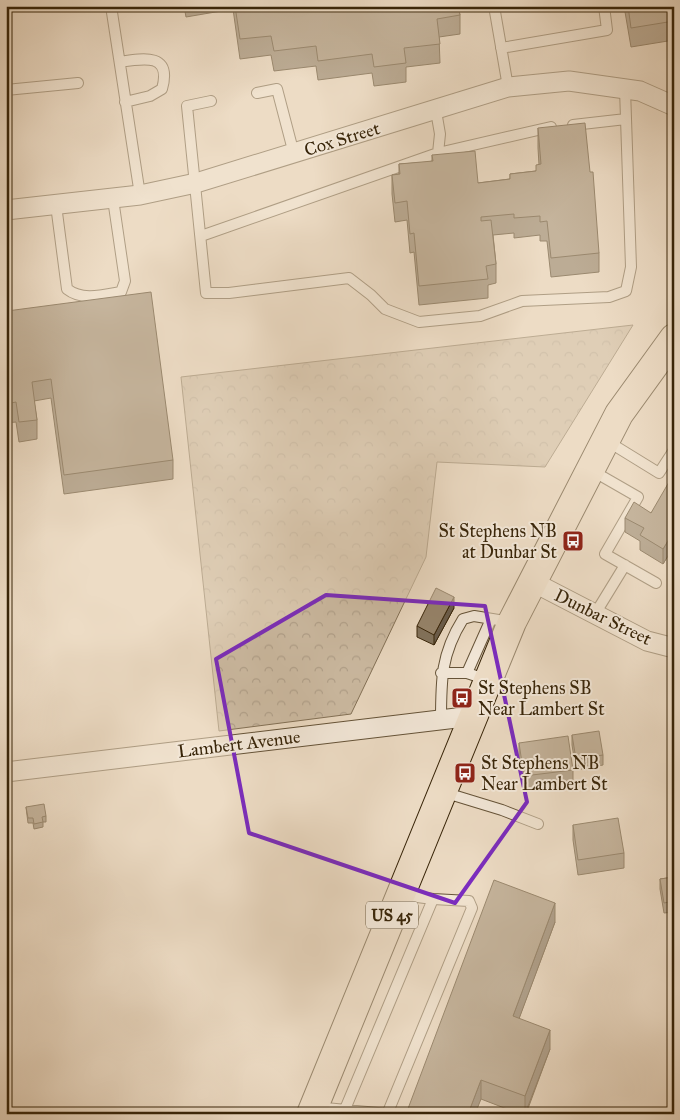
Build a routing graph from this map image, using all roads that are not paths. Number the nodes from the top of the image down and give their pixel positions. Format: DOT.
graph roads {
  1 [pos="111,6"];
  2 [pos="494,6"];
  3 [pos="604,6"];
  4 [pos="501,48"];
  5 [pos="120,62"];
  6 [pos="78,83"];
  7 [pos="508,87"];
  8 [pos="625,89"];
  9 [pos="6,90"];
  10 [pos="258,93"];
  11 [pos="212,101"];
  12 [pos="126,102"];
  13 [pos="674,106"];
  14 [pos="436,111"];
  15 [pos="626,119"];
  16 [pos="438,153"];
  17 [pos="294,154"];
  18 [pos="196,183"];
  19 [pos="140,196"];
  20 [pos="113,199"];
  21 [pos="56,205"];
  22 [pos="6,210"];
  23 [pos="201,236"];
  24 [pos="668,351"];
  25 [pos="606,441"];
  26 [pos="674,450"];
  27 [pos="591,470"];
  28 [pos="625,565"];
  29 [pos="533,582"];
  30 [pos="656,583"];
  31 [pos="595,614"];
  32 [pos="501,620"];
  33 [pos="674,648"];
  34 [pos="441,673"];
  35 [pos="477,676"];
  36 [pos="473,716"];
  37 [pos="441,720"];
  38 [pos="6,772"];
  39 [pos="442,792"];
  40 [pos="538,824"];
  41 [pos="400,895"];
  42 [pos="433,899"];
  43 [pos="312,1110"];
  44 [pos="344,1113"];
  45 [pos="388,1113"];
  1 -- 5 [label="lane"];
  2 -- 4 [label="lane"];
  3 -- 4 [label="lane"];
  4 -- 7 [label="lane"];
  5 -- 12 [label="lane"];
  5 -- 12 [label="lane"];
  6 -- 9 [label="lane"];
  7 -- 8 [label="street, Cox Street"];
  7 -- 14 [label="street, Cox Street"];
  8 -- 13 [label="street, Cox Street"];
  8 -- 15 [label="lane"];
  10 -- 17 [label="lane"];
  11 -- 18 [label="lane"];
  12 -- 19 [label="lane"];
  14 -- 16 [label="lane"];
  14 -- 17 [label="street, Cox Street"];
  15 -- 16 [label="lane"];
  15 -- 23 [label="lane"];
  16 -- 23 [label="lane"];
  17 -- 18 [label="street, Cox Street"];
  18 -- 19 [label="street, Cox Street"];
  18 -- 23 [label="lane"];
  19 -- 20 [label="street, Cox Street"];
  20 -- 21 [label="street, Cox Street"];
  20 -- 21 [label="lane"];
  21 -- 22 [label="street, Cox Street"];
  24 -- 25 [label="main road, US 45"];
  25 -- 26 [label="lane"];
  25 -- 27 [label="main road, US 45"];
  27 -- 28 [label="lane"];
  27 -- 29 [label="main road, US 45"];
  28 -- 30 [label="lane"];
  28 -- 31 [label="lane"];
  29 -- 31 [label="street, Dunbar Street"];
  29 -- 32 [label="main road, US 45"];
  31 -- 33 [label="street, Dunbar Street"];
  32 -- 34 [label="lane"];
  32 -- 35 [label="main road, US 45"];
  34 -- 35 [label="lane"];
  34 -- 37 [label="lane"];
  35 -- 36 [label="main road, US 45"];
  36 -- 37 [label="street, Lambert Avenue"];
  36 -- 39 [label="main road, US 45"];
  37 -- 38 [label="street, Lambert Avenue"];
  39 -- 40 [label="lane"];
  39 -- 41 [label="main road, US 45"];
  41 -- 42 [label="lane"];
  41 -- 43 [label="main road, US 45"];
  42 -- 44 [label="lane"];
  42 -- 45 [label="lane"];
  43 -- 44 [label="lane"];
  44 -- 45 [label="lane"];
}
